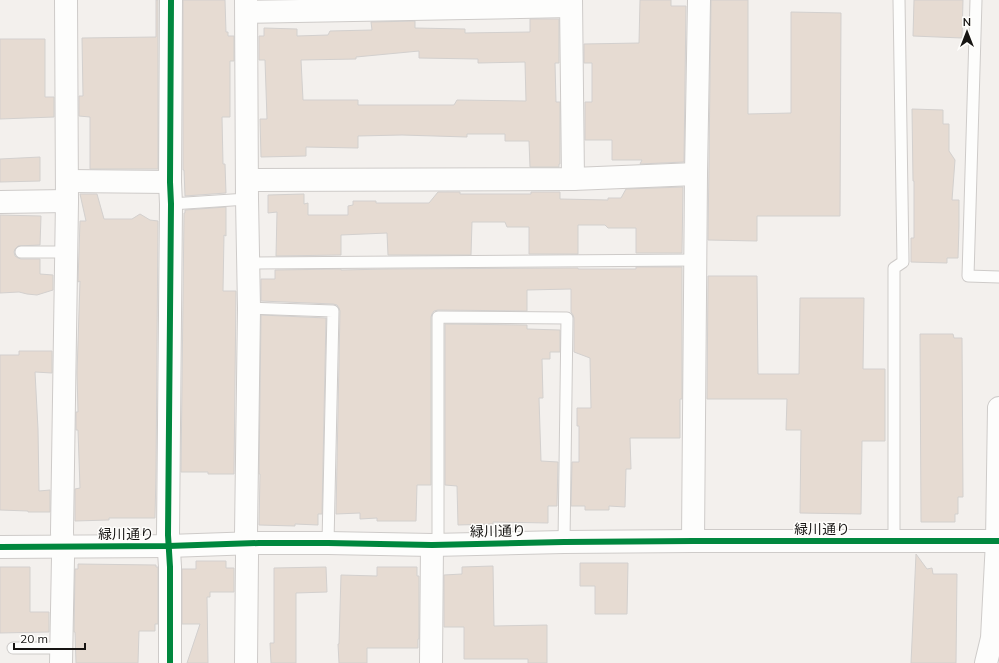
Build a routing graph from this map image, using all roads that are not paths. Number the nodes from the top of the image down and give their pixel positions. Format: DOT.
graph roads {
  1 [pos="66,0"];
  2 [pos="171,0"];
  3 [pos="699,0"];
  4 [pos="899,0"];
  5 [pos="976,0"];
  6 [pos="571,3"];
  7 [pos="246,6"];
  8 [pos="696,174"];
  9 [pos="573,179"];
  10 [pos="170,182"];
  11 [pos="247,190"];
  12 [pos="67,191"];
  13 [pos="0,202"];
  14 [pos="171,204"];
  15 [pos="21,252"];
  16 [pos="66,252"];
  17 [pos="696,260"];
  18 [pos="248,264"];
  19 [pos="999,277"];
  20 [pos="249,308"];
  21 [pos="999,408"];
  22 [pos="693,541"];
  23 [pos="894,541"];
  24 [pos="998,541"];
  25 [pos="564,542"];
  26 [pos="328,543"];
  27 [pos="246,544"];
  28 [pos="435,545"];
  29 [pos="62,546"];
  30 [pos="168,546"];
  31 [pos="0,547"];
  32 [pos="13,648"];
  33 [pos="61,655"];
  34 [pos="170,663"];
  35 [pos="246,663"];
  36 [pos="431,663"];
  37 [pos="986,663"];
  1 -- 12 [label="street"];
  2 -- 10 [label="street"];
  3 -- 8 [label="street"];
  4 -- 23 [label="lane"];
  5 -- 19 [label="lane"];
  6 -- 7 [label="street"];
  6 -- 9 [label="street"];
  7 -- 11 [label="street"];
  8 -- 9 [label="street"];
  8 -- 17 [label="street"];
  9 -- 11 [label="street"];
  10 -- 12 [label="street"];
  10 -- 14 [label="street"];
  11 -- 14 [label="lane"];
  11 -- 18 [label="street"];
  12 -- 13 [label="street"];
  12 -- 16 [label="street"];
  14 -- 30 [label="street"];
  15 -- 16 [label="lane"];
  16 -- 29 [label="street"];
  17 -- 18 [label="lane"];
  17 -- 22 [label="street"];
  18 -- 20 [label="street"];
  20 -- 26 [label="lane"];
  20 -- 27 [label="street"];
  21 -- 24 [label="street"];
  22 -- 23 [label="street, 緑川通り"];
  22 -- 25 [label="street, 緑川通り"];
  23 -- 24 [label="street, 緑川通り"];
  24 -- 37 [label="street"];
  25 -- 28 [label="street, 緑川通り"];
  25 -- 28 [label="lane"];
  26 -- 27 [label="street, 緑川通り"];
  26 -- 28 [label="street, 緑川通り"];
  27 -- 30 [label="street, 緑川通り"];
  27 -- 35 [label="street"];
  28 -- 36 [label="street"];
  29 -- 30 [label="street, 緑川通り"];
  29 -- 31 [label="street, 緑川通り"];
  29 -- 33 [label="street"];
  30 -- 34 [label="street"];
  32 -- 33 [label="lane"];
}
